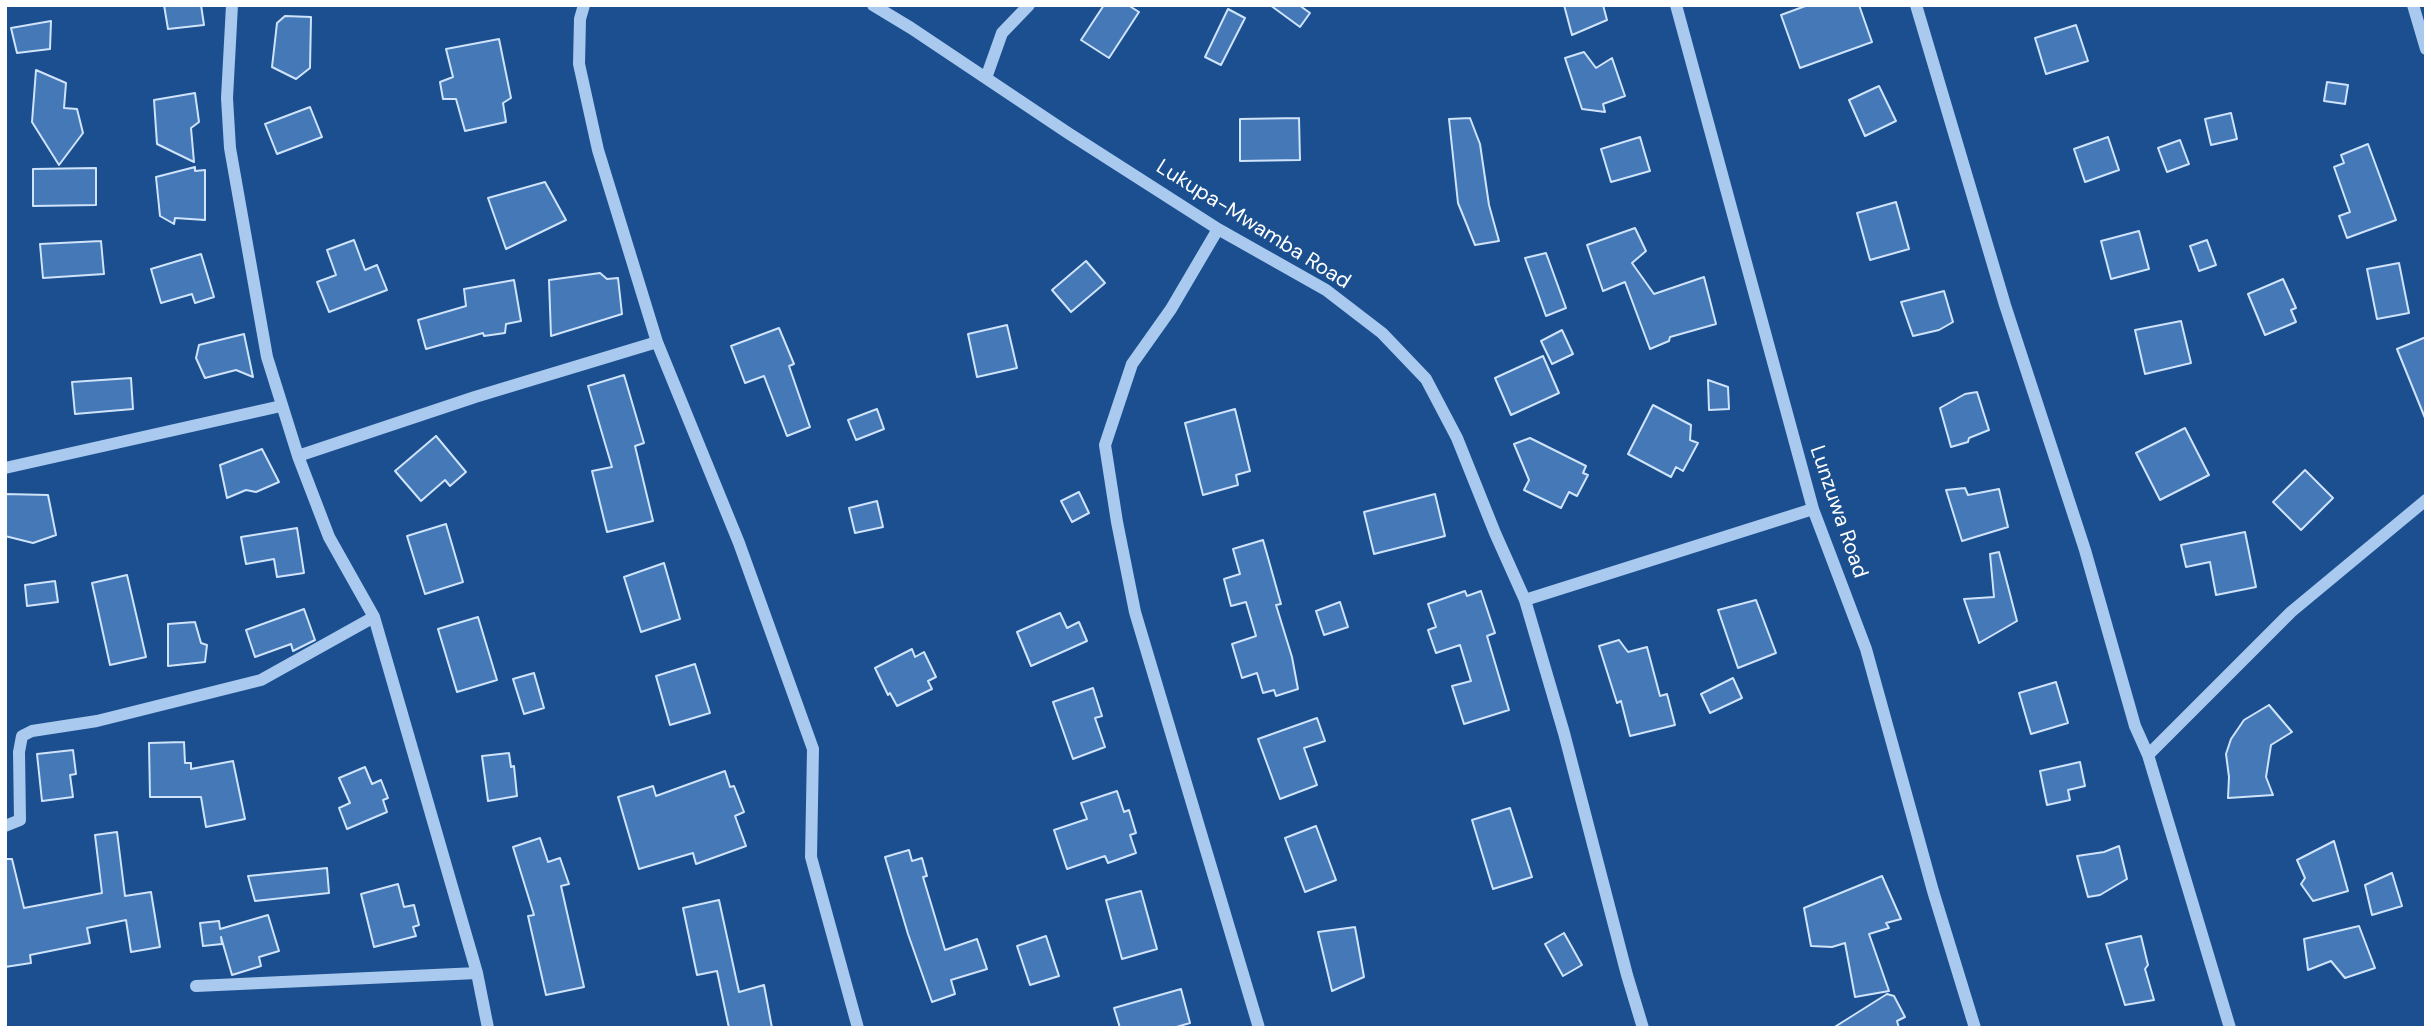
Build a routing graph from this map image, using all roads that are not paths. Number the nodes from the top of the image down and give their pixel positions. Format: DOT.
graph roads {
  1 [pos="232,5"];
  2 [pos="584,5"];
  3 [pos="873,5"];
  4 [pos="1029,5"];
  5 [pos="1676,5"];
  6 [pos="1916,5"];
  7 [pos="2413,5"];
  8 [pos="2426,49"];
  9 [pos="986,78"];
  10 [pos="1218,229"];
  11 [pos="657,342"];
  12 [pos="281,407"];
  13 [pos="298,456"];
  14 [pos="5,468"];
  15 [pos="2426,500"];
  16 [pos="1813,509"];
  17 [pos="1525,600"];
  18 [pos="374,617"];
  19 [pos="2148,755"];
  20 [pos="5,825"];
  21 [pos="477,973"];
  22 [pos="196,986"];
  23 [pos="488,1028"];
  24 [pos="858,1028"];
  25 [pos="1259,1028"];
  26 [pos="1643,1028"];
  27 [pos="1975,1028"];
  28 [pos="2230,1028"];
  1 -- 12 [label="street"];
  2 -- 11 [label="street"];
  3 -- 9 [label="street, Lukupa-Mwamba Road"];
  4 -- 9 [label="street"];
  5 -- 16 [label="street, Lunzuwa Road"];
  6 -- 19 [label="street"];
  7 -- 8 [label="street"];
  9 -- 10 [label="street, Lukupa-Mwamba Road"];
  10 -- 17 [label="street, Lukupa-Mwamba Road"];
  10 -- 25 [label="street"];
  11 -- 13 [label="street"];
  11 -- 24 [label="street"];
  12 -- 13 [label="street"];
  12 -- 14 [label="street"];
  13 -- 18 [label="street"];
  15 -- 19 [label="street"];
  16 -- 17 [label="street"];
  16 -- 27 [label="street, Lunzuwa Road"];
  17 -- 26 [label="street, Lukupa-Mwamba Road"];
  18 -- 20 [label="street"];
  18 -- 21 [label="street"];
  19 -- 28 [label="street"];
  21 -- 22 [label="street"];
  21 -- 23 [label="street"];
}
